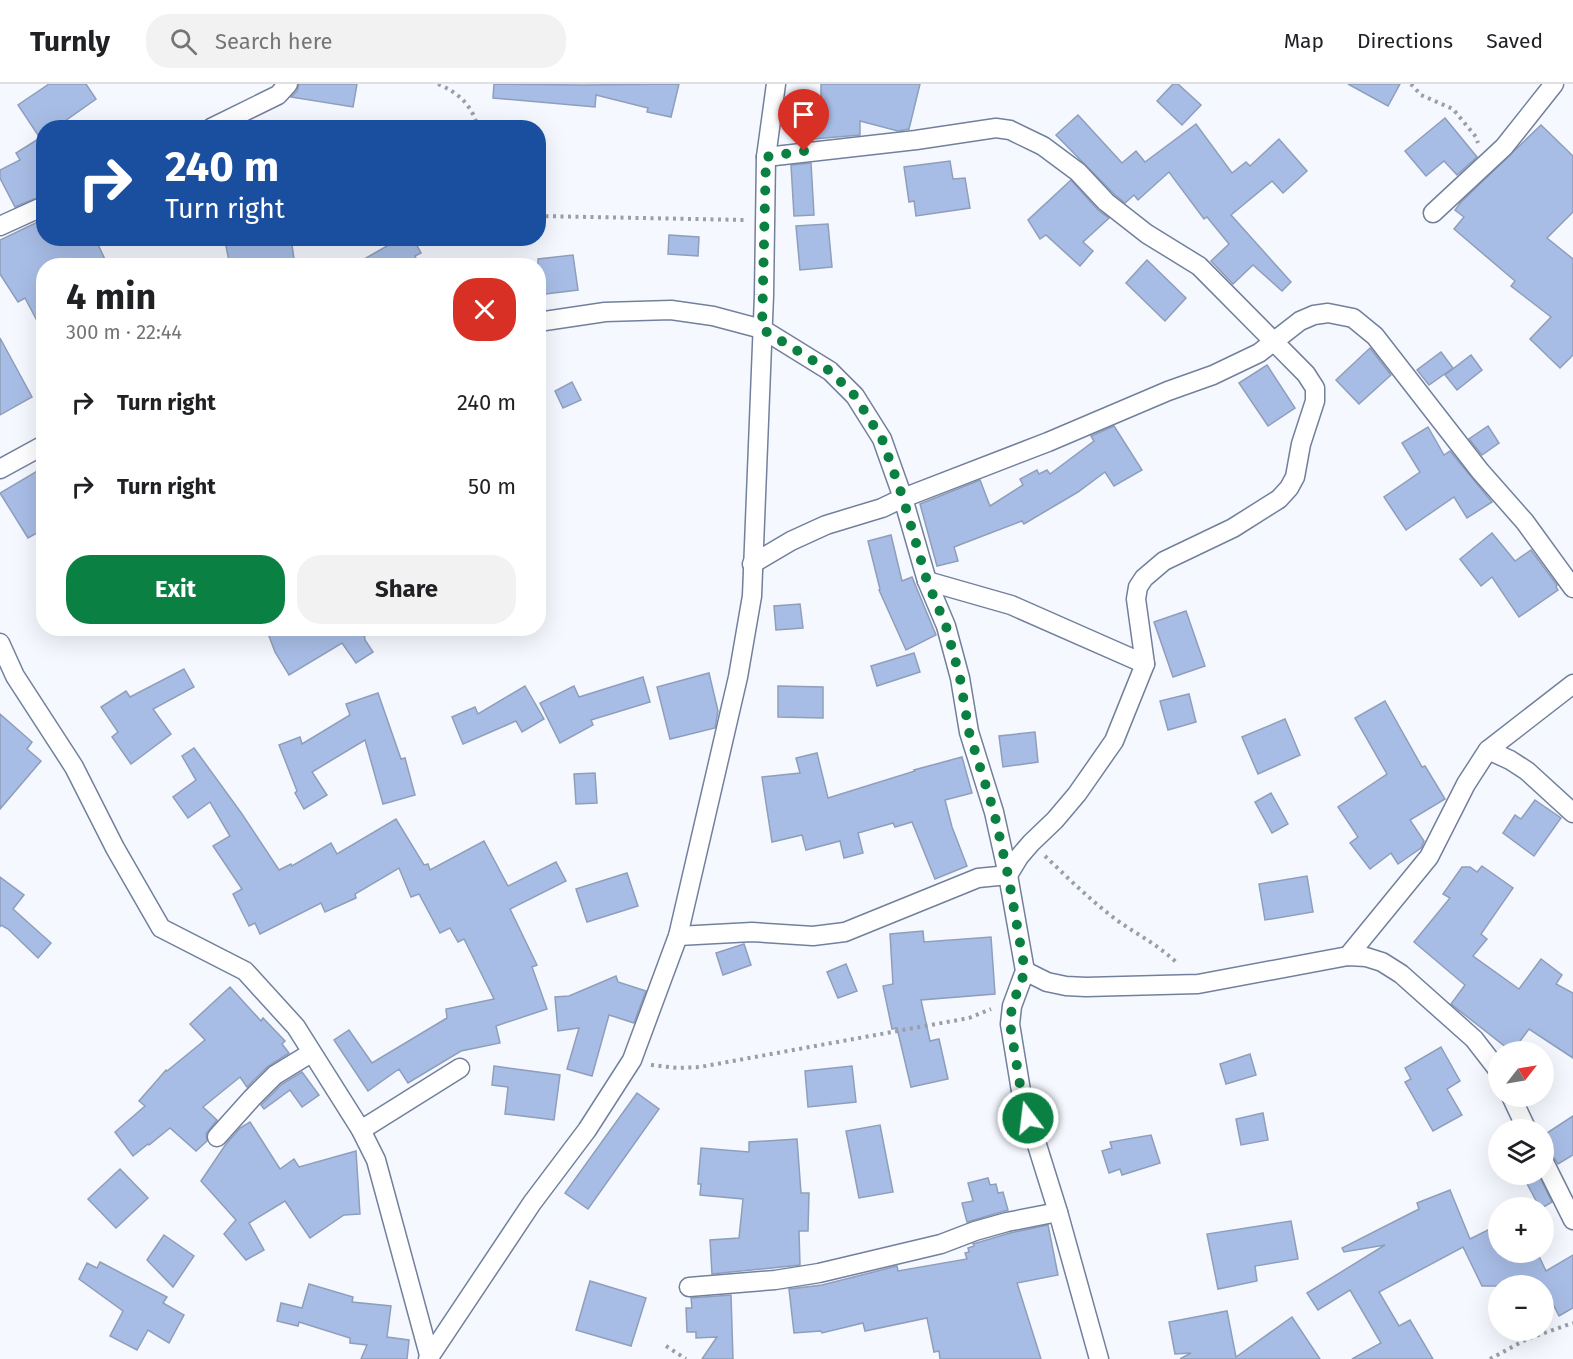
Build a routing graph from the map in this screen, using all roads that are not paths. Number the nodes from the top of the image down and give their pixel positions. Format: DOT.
graph roads {
  1 [pos="288,84"];
  2 [pos="776,84"];
  3 [pos="1554,84"];
  4 [pos="227,120"];
  5 [pos="766,157"];
  6 [pos="36,210"];
  7 [pos="1433,213"];
  8 [pos="0,226"];
  9 [pos="546,321"];
  10 [pos="762,329"];
  11 [pos="1274,342"];
  12 [pos="36,449"];
  13 [pos="0,469"];
  14 [pos="903,498"];
  15 [pos="752,564"];
  16 [pos="927,581"];
  17 [pos="1573,588"];
  18 [pos="0,643"];
  19 [pos="1145,664"];
  20 [pos="1573,684"];
  21 [pos="1488,750"];
  22 [pos="1573,813"];
  23 [pos="1008,875"];
  24 [pos="678,936"];
  25 [pos="1348,956"];
  26 [pos="1025,971"];
  27 [pos="311,1053"];
  28 [pos="1488,1057"];
  29 [pos="460,1068"];
  30 [pos="361,1130"];
  31 [pos="217,1137"];
  32 [pos="1554,1182"];
  33 [pos="1058,1212"];
  34 [pos="1573,1220"];
  35 [pos="689,1287"];
  36 [pos="428,1357"];
  37 [pos="1099,1359"];
  1 -- 4 [label="street"];
  2 -- 5 [label="street"];
  3 -- 7 [label="street"];
  5 -- 10 [label="street"];
  5 -- 11 [label="street"];
  6 -- 8 [label="street"];
  9 -- 10 [label="street"];
  10 -- 14 [label="street"];
  10 -- 15 [label="street"];
  11 -- 14 [label="street"];
  11 -- 17 [label="street"];
  11 -- 19 [label="street"];
  12 -- 13 [label="street"];
  14 -- 15 [label="street"];
  14 -- 16 [label="street"];
  15 -- 24 [label="street"];
  16 -- 19 [label="street"];
  16 -- 23 [label="street"];
  18 -- 27 [label="street"];
  19 -- 23 [label="street"];
  20 -- 21 [label="street"];
  21 -- 22 [label="street"];
  21 -- 25 [label="street"];
  23 -- 24 [label="street"];
  23 -- 26 [label="street"];
  24 -- 36 [label="street"];
  25 -- 26 [label="street"];
  25 -- 28 [label="street"];
  26 -- 33 [label="street"];
  27 -- 30 [label="street"];
  27 -- 31 [label="street"];
  29 -- 30 [label="street"];
  30 -- 36 [label="street"];
  32 -- 34 [label="street"];
  33 -- 35 [label="street"];
  33 -- 37 [label="street"];
}
